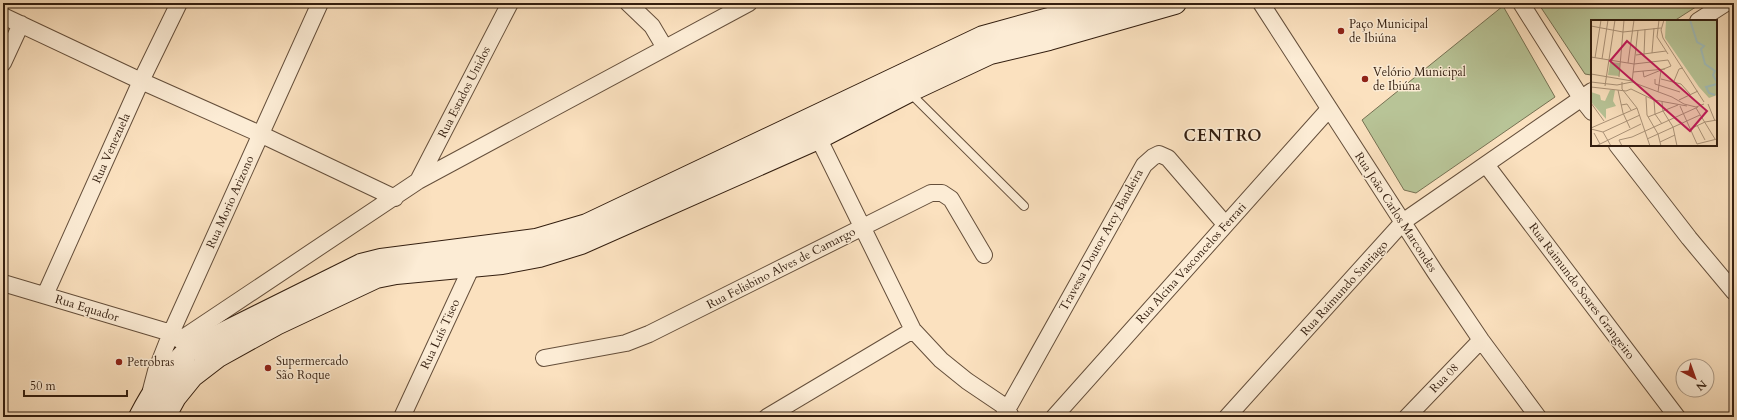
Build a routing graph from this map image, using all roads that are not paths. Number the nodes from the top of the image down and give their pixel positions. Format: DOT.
graph roads {
  1 [pos="179,3"];
  2 [pos="320,3"];
  3 [pos="510,3"];
  4 [pos="628,3"];
  5 [pos="749,3"];
  6 [pos="1108,3"];
  7 [pos="1175,3"];
  8 [pos="1261,3"];
  9 [pos="1521,3"];
  10 [pos="1726,3"];
  11 [pos="3,16"];
  12 [pos="1700,20"];
  13 [pos="21,24"];
  14 [pos="986,45"];
  15 [pos="665,48"];
  16 [pos="3,64"];
  17 [pos="141,81"];
  18 [pos="902,84"];
  19 [pos="1587,95"];
  20 [pos="1329,109"];
  21 [pos="1591,109"];
  22 [pos="808,118"];
  23 [pos="260,134"];
  24 [pos="818,138"];
  25 [pos="1618,146"];
  26 [pos="1487,166"];
  27 [pos="418,181"];
  28 [pos="394,198"];
  29 [pos="1024,206"];
  30 [pos="1404,222"];
  31 [pos="1225,224"];
  32 [pos="862,228"];
  33 [pos="984,255"];
  34 [pos="472,258"];
  35 [pos="3,283"];
  36 [pos="1734,292"];
  37 [pos="45,295"];
  38 [pos="208,330"];
  39 [pos="913,330"];
  40 [pos="1481,340"];
  41 [pos="180,341"];
  42 [pos="544,358"];
  43 [pos="192,376"];
  44 [pos="150,413"];
  45 [pos="1007,414"];
  46 [pos="402,417"];
  47 [pos="767,417"];
  48 [pos="1054,417"];
  49 [pos="1227,417"];
  50 [pos="1407,417"];
  51 [pos="1538,417"];
  52 [pos="1677,417"];
  1 -- 17 [label="street, Rua Venezuela"];
  2 -- 23 [label="street, Rua Morio Arizono"];
  3 -- 27 [label="street, Rua Estados Unidos"];
  4 -- 15 [label="street"];
  5 -- 15 [label="street"];
  6 -- 14 [label="main road"];
  7 -- 14 [label="main road"];
  8 -- 20 [label="street, Rua João Carlos Marcondes"];
  9 -- 19 [label="street"];
  10 -- 12 [label="street"];
  11 -- 13 [label="street"];
  13 -- 16 [label="street"];
  13 -- 17 [label="street"];
  14 -- 18 [label="main road"];
  15 -- 27 [label="street"];
  17 -- 23 [label="street"];
  17 -- 37 [label="street, Rua Venezuela"];
  18 -- 22 [label="main road"];
  18 -- 24 [label="main road"];
  18 -- 29 [label="lane"];
  19 -- 21 [label="street"];
  19 -- 26 [label="street, Rua Raimundo Santiago"];
  20 -- 30 [label="street, Rua João Carlos Marcondes"];
  20 -- 31 [label="street, Rua Alcina Vasconcelos Ferrari"];
  22 -- 24 [label="street"];
  22 -- 34 [label="main road"];
  23 -- 28 [label="street"];
  23 -- 41 [label="street, Rua Morio Arizono"];
  24 -- 32 [label="street"];
  24 -- 34 [label="main road"];
  25 -- 36 [label="street"];
  26 -- 30 [label="street, Rua Raimundo Santiago"];
  26 -- 52 [label="street, Rua Raimundo Soares Grangeiro"];
  27 -- 28 [label="street"];
  28 -- 38 [label="street"];
  30 -- 40 [label="street, Rua João Carlos Marcondes"];
  30 -- 49 [label="street, Rua Raimundo Santiago"];
  31 -- 45 [label="street, Travessa Doutor Arcy Bandeira"];
  31 -- 48 [label="street, Rua Alcina Vasconcelos Ferrari"];
  32 -- 33 [label="street, Rua Felisbino Alves de Camargo"];
  32 -- 39 [label="street"];
  32 -- 42 [label="street, Rua Felisbino Alves de Camargo"];
  34 -- 38 [label="main road"];
  34 -- 43 [label="main road"];
  34 -- 46 [label="street, Rua Luís Tiseo"];
  35 -- 37 [label="street, Rua Equador"];
  37 -- 41 [label="street, Rua Equador"];
  38 -- 41 [label="main road"];
  39 -- 45 [label="street"];
  39 -- 47 [label="street"];
  40 -- 50 [label="street, Rua 08"];
  40 -- 51 [label="street, Rua João Carlos Marcondes"];
  41 -- 43 [label="street"];
  41 -- 44 [label="main road"];
  43 -- 44 [label="main road"];
}
